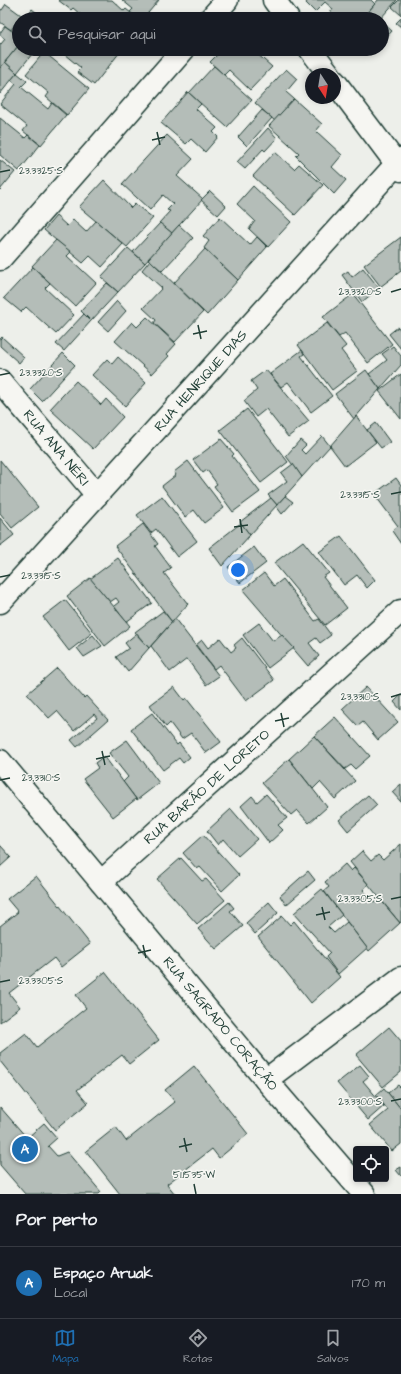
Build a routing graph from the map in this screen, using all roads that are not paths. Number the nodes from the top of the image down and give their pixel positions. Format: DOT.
graph roads {
  1 [pos="227,0"];
  2 [pos="274,0"];
  3 [pos="216,12"];
  4 [pos="283,12"];
  5 [pos="178,56"];
  6 [pos="315,56"];
  7 [pos="324,68"];
  8 [pos="341,90"];
  9 [pos="399,165"];
  10 [pos="0,259"];
  11 [pos="0,382"];
  12 [pos="97,495"];
  13 [pos="0,602"];
  14 [pos="401,611"];
  15 [pos="0,761"];
  16 [pos="101,882"];
  17 [pos="401,978"];
  18 [pos="266,1080"];
  19 [pos="364,1194"];
  1 -- 3 [label="street"];
  2 -- 4 [label="street"];
  5 -- 10 [label="street"];
  6 -- 7 [label="street"];
  8 -- 9 [label="street"];
  9 -- 12 [label="street, RUA HENRIQUE DIAS"];
  11 -- 12 [label="street, RUA ANA NÉRI"];
  12 -- 13 [label="street, RUA HENRIQUE DIAS"];
  14 -- 16 [label="street, RUA BARÃO DE LORETO"];
  15 -- 16 [label="street, RUA SAGRADO CORAÇÃO"];
  16 -- 18 [label="street, RUA SAGRADO CORAÇÃO"];
  17 -- 18 [label="street"];
  18 -- 19 [label="street, RUA SAGRADO CORAÇÃO"];
}
